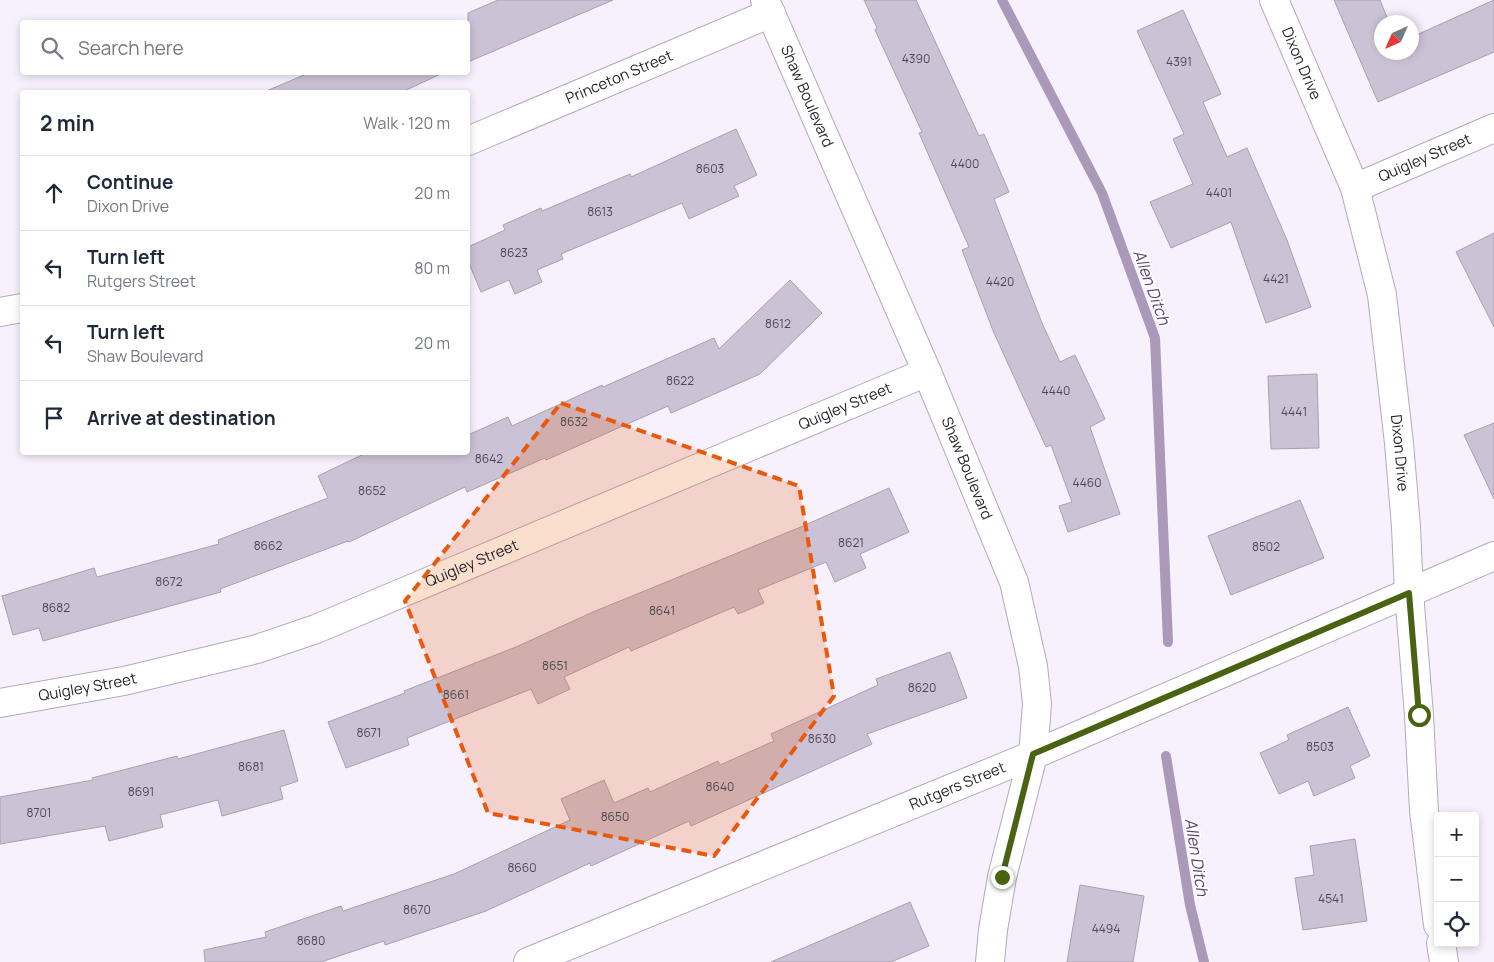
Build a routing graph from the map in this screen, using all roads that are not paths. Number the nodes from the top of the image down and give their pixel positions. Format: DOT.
graph roads {
  1 [pos="1274,0"];
  2 [pos="768,6"];
  3 [pos="1494,128"];
  4 [pos="470,140"];
  5 [pos="1355,188"];
  6 [pos="20,308"];
  7 [pos="0,312"];
  8 [pos="927,372"];
  9 [pos="1494,556"];
  10 [pos="1409,593"];
  11 [pos="0,703"];
  12 [pos="1033,754"];
  13 [pos="1435,902"];
  14 [pos="1442,947"];
  15 [pos="528,962"];
  16 [pos="990,962"];
  17 [pos="1444,962"];
  1 -- 5 [label="street, Dixon Drive"];
  2 -- 4 [label="street, Princeton Street"];
  2 -- 8 [label="street, Shaw Boulevard"];
  3 -- 5 [label="street, Quigley Street"];
  5 -- 10 [label="street, Dixon Drive"];
  6 -- 7 [label="street"];
  8 -- 11 [label="street, Quigley Street"];
  8 -- 12 [label="street, Shaw Boulevard"];
  9 -- 10 [label="street, Rutgers Street"];
  10 -- 12 [label="street, Rutgers Street"];
  10 -- 13 [label="street, Dixon Drive"];
  12 -- 15 [label="street, Rutgers Street"];
  12 -- 16 [label="street, Shaw Boulevard"];
  14 -- 17 [label="street"];
}
